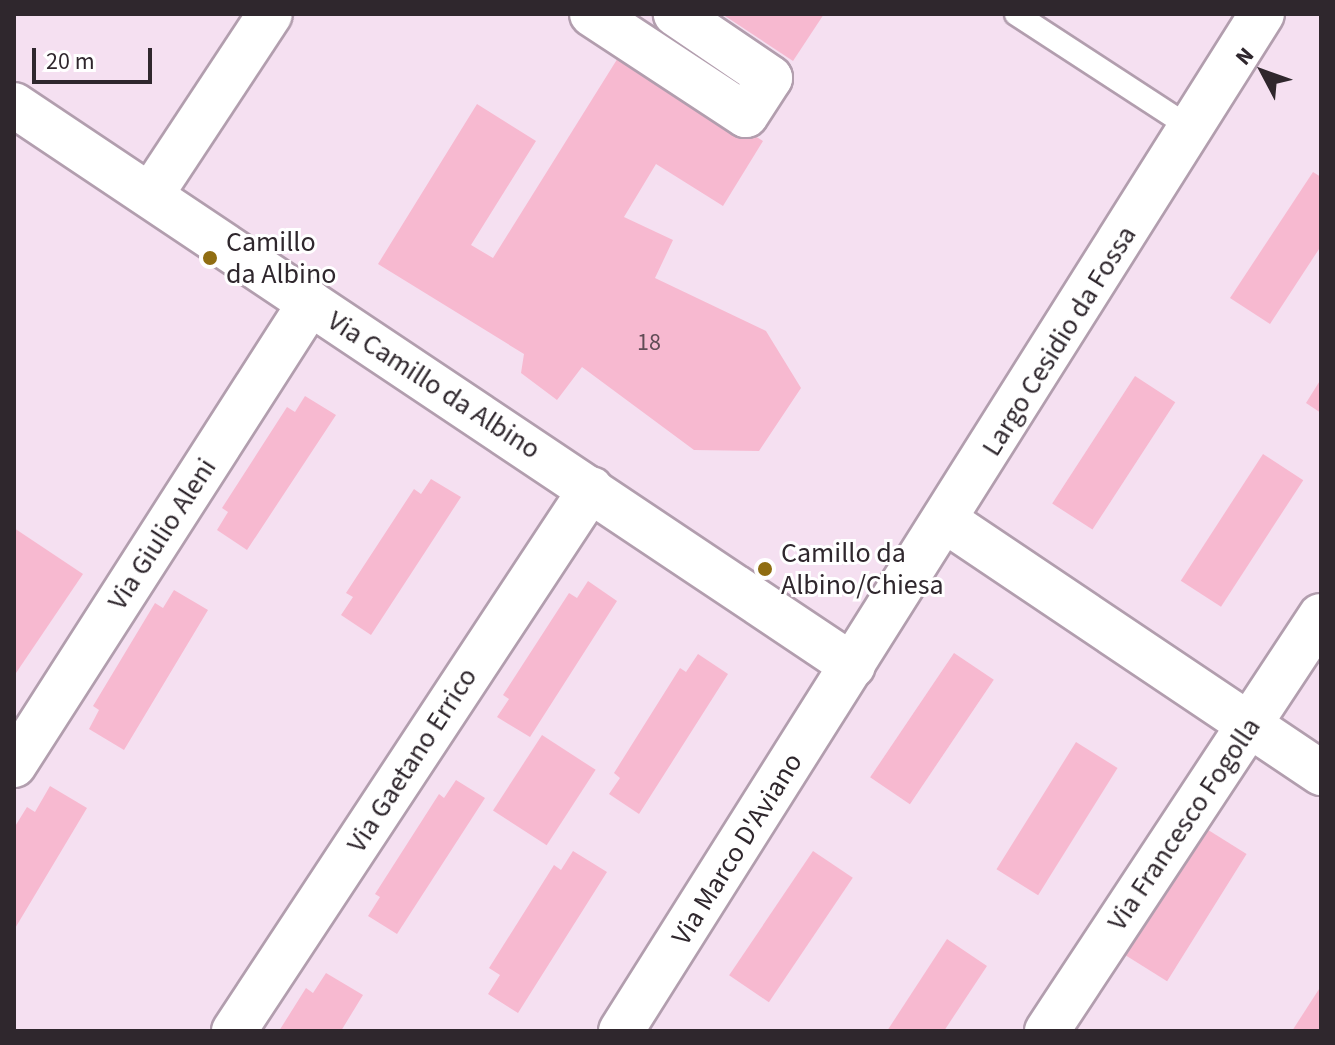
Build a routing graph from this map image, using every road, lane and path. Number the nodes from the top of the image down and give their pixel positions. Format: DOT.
graph roads {
  1 [pos="270,14"];
  2 [pos="592,14"];
  3 [pos="676,14"];
  4 [pos="1016,14"];
  5 [pos="1262,14"];
  6 [pos="14,105"];
  7 [pos="1191,128"];
  8 [pos="152,193"];
  9 [pos="310,303"];
  10 [pos="591,489"];
  11 [pos="946,521"];
  12 [pos="1321,616"];
  13 [pos="853,666"];
  14 [pos="1249,726"];
  15 [pos="14,765"];
  16 [pos="1321,773"];
  17 [pos="234,1031"];
  18 [pos="621,1031"];
  19 [pos="1047,1031"];
  1 -- 8 [label="street"];
  2 -- 3 [label="street"];
  4 -- 7 [label="lane"];
  5 -- 7 [label="street, Largo Cesidio da Fossa"];
  6 -- 8 [label="street, Via Camillo da Albino"];
  7 -- 11 [label="street, Largo Cesidio da Fossa"];
  8 -- 9 [label="street, Via Camillo da Albino"];
  9 -- 10 [label="street, Via Camillo da Albino"];
  9 -- 15 [label="street, Via Giulio Aleni"];
  10 -- 13 [label="street, Via Camillo da Albino"];
  10 -- 17 [label="street, Via Gaetano Errico"];
  11 -- 13 [label="street, Largo Cesidio da Fossa"];
  11 -- 14 [label="street"];
  12 -- 14 [label="street, Via Francesco Fogolla"];
  13 -- 18 [label="street, Via Marco D'Aviano"];
  14 -- 16 [label="street"];
  14 -- 19 [label="street, Via Francesco Fogolla"];
}
